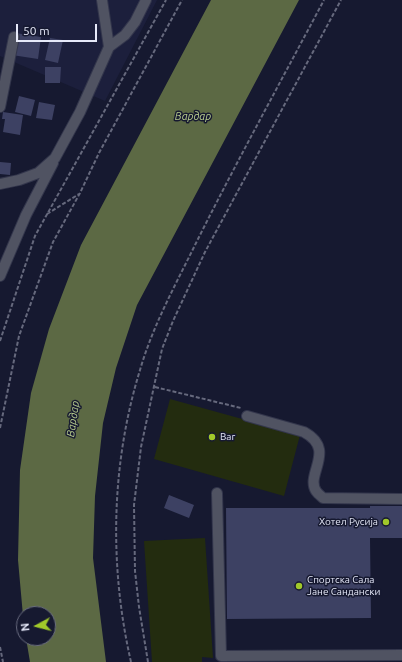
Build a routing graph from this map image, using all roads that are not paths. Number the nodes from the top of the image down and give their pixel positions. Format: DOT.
graph roads {
  1 [pos="102,0"];
  2 [pos="146,0"];
  3 [pos="14,37"];
  4 [pos="109,47"];
  5 [pos="0,107"];
  6 [pos="55,159"];
  7 [pos="0,184"];
  8 [pos="0,276"];
  9 [pos="248,416"];
  10 [pos="217,493"];
  11 [pos="402,499"];
  12 [pos="402,655"];
  13 [pos="221,659"];
  14 [pos="283,659"];
  1 -- 4 [label="street"];
  2 -- 4 [label="street"];
  3 -- 5 [label="street"];
  4 -- 6 [label="street"];
  6 -- 7 [label="street"];
  6 -- 8 [label="street"];
  9 -- 11 [label="street"];
  10 -- 13 [label="street"];
  12 -- 14 [label="street"];
  13 -- 14 [label="street"];
}
